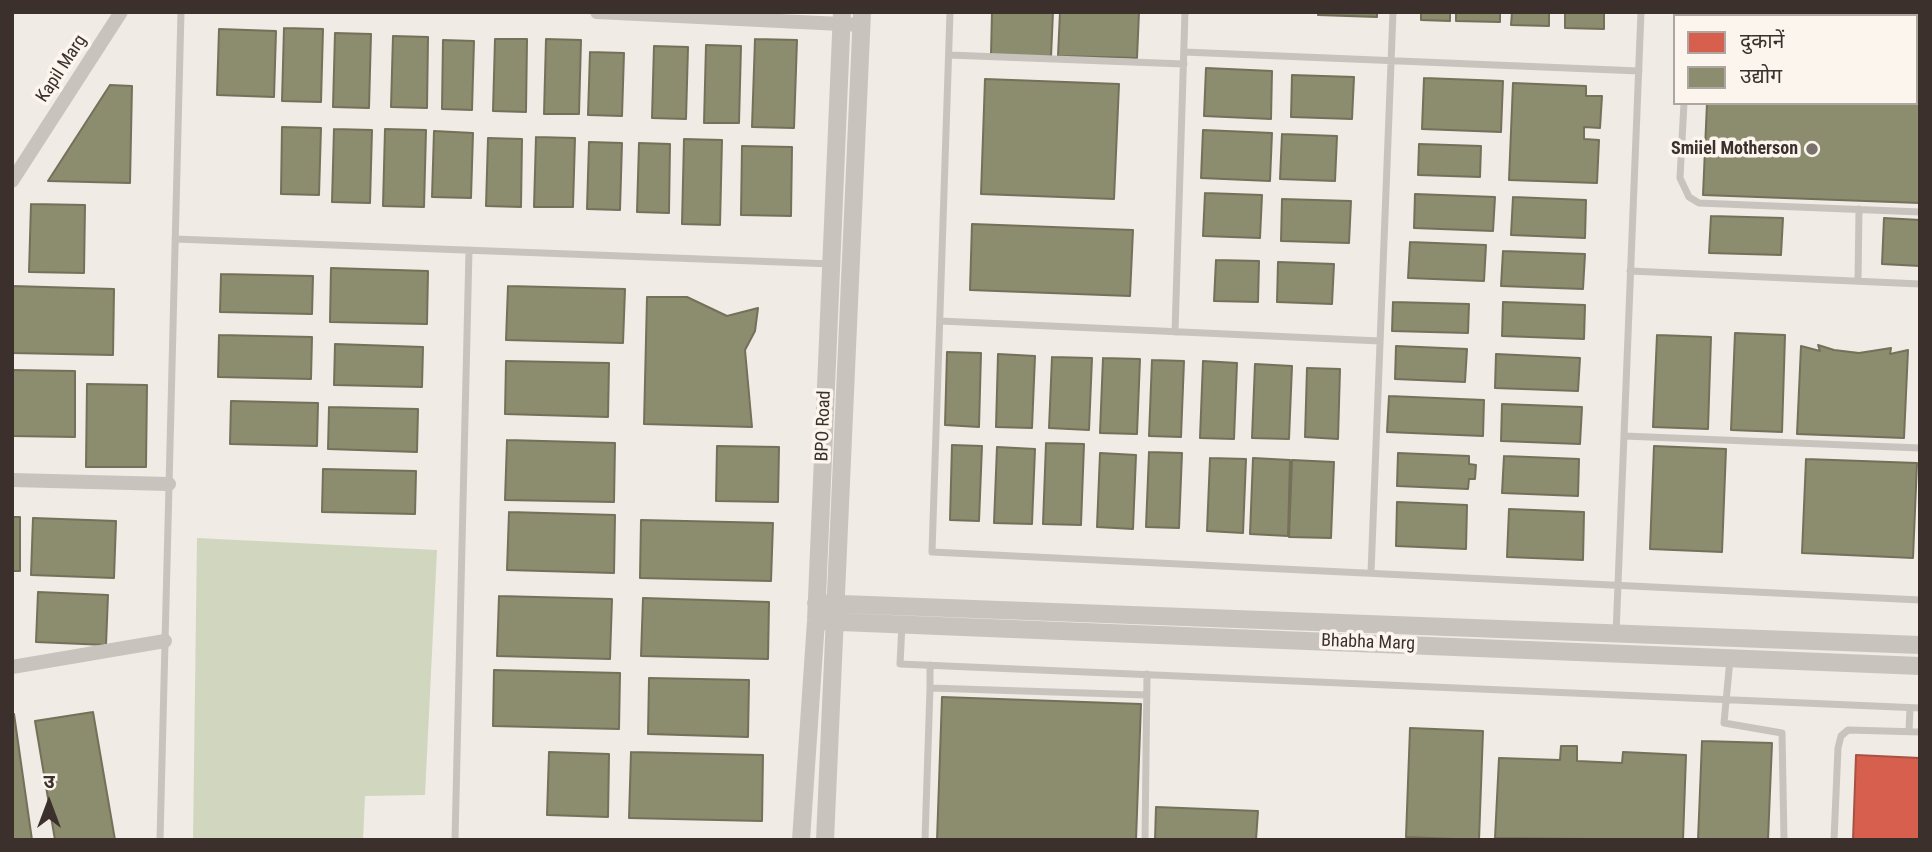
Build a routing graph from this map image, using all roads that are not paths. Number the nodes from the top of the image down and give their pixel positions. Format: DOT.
graph roads {
  1 [pos="121,12"];
  2 [pos="181,12"];
  3 [pos="597,12"];
  4 [pos="950,12"];
  5 [pos="1185,12"];
  6 [pos="1393,12"];
  7 [pos="1641,12"];
  8 [pos="842,18"];
  9 [pos="862,18"];
  10 [pos="1184,52"];
  11 [pos="949,55"];
  12 [pos="1391,60"];
  13 [pos="1184,64"];
  14 [pos="1639,71"];
  15 [pos="1684,105"];
  16 [pos="12,181"];
  17 [pos="1859,209"];
  18 [pos="1920,212"];
  19 [pos="175,239"];
  20 [pos="469,250"];
  21 [pos="831,264"];
  22 [pos="851,265"];
  23 [pos="1630,271"];
  24 [pos="1858,281"];
  25 [pos="1920,284"];
  26 [pos="940,321"];
  27 [pos="1175,332"];
  28 [pos="1380,341"];
  29 [pos="1624,436"];
  30 [pos="1920,448"];
  31 [pos="12,480"];
  32 [pos="169,484"];
  33 [pos="1371,573"];
  34 [pos="1618,585"];
  35 [pos="1920,600"];
  36 [pos="816,612"];
  37 [pos="835,613"];
  38 [pos="902,624"];
  39 [pos="1616,633"];
  40 [pos="165,641"];
  41 [pos="1920,645"];
  42 [pos="1615,653"];
  43 [pos="1730,658"];
  44 [pos="930,665"];
  45 [pos="1920,666"];
  46 [pos="12,667"];
  47 [pos="1147,674"];
  48 [pos="930,688"];
  49 [pos="1147,695"];
  50 [pos="1727,700"];
  51 [pos="1910,708"];
  52 [pos="1920,708"];
  53 [pos="1909,732"];
  54 [pos="1920,732"];
  55 [pos="160,840"];
  56 [pos="455,840"];
  57 [pos="801,840"];
  58 [pos="825,840"];
  59 [pos="925,840"];
  60 [pos="1144,840"];
  61 [pos="1784,840"];
  62 [pos="1833,840"];
  1 -- 16 [label="street, Kapil Marg"];
  2 -- 19 [label="lane"];
  3 -- 8 [label="street"];
  4 -- 11 [label="lane"];
  5 -- 10 [label="lane"];
  6 -- 12 [label="lane"];
  7 -- 14 [label="lane"];
  8 -- 9 [label="street"];
  8 -- 21 [label="street, BPO Road"];
  9 -- 22 [label="street, BPO Road"];
  10 -- 12 [label="lane"];
  10 -- 13 [label="lane"];
  11 -- 13 [label="lane"];
  11 -- 26 [label="lane"];
  12 -- 14 [label="lane"];
  12 -- 28 [label="lane"];
  13 -- 27 [label="lane"];
  14 -- 23 [label="lane"];
  15 -- 17 [label="lane"];
  17 -- 18 [label="lane"];
  17 -- 24 [label="lane"];
  19 -- 20 [label="lane"];
  19 -- 32 [label="lane"];
  20 -- 21 [label="lane"];
  20 -- 56 [label="lane"];
  21 -- 22 [label="lane"];
  21 -- 36 [label="street, BPO Road"];
  22 -- 37 [label="street, BPO Road"];
  23 -- 24 [label="lane"];
  23 -- 29 [label="lane"];
  24 -- 25 [label="lane"];
  26 -- 27 [label="lane"];
  26 -- 33 [label="lane"];
  27 -- 28 [label="lane"];
  28 -- 33 [label="lane"];
  29 -- 30 [label="lane"];
  29 -- 34 [label="lane"];
  31 -- 32 [label="street"];
  32 -- 40 [label="lane"];
  33 -- 34 [label="lane"];
  34 -- 35 [label="lane"];
  34 -- 39 [label="lane"];
  36 -- 37 [label="street, Bhabha Marg"];
  36 -- 57 [label="street, BPO Road"];
  37 -- 38 [label="street, Bhabha Marg"];
  37 -- 39 [label="street, Bhabha Marg"];
  37 -- 58 [label="street, BPO Road"];
  38 -- 42 [label="street, Bhabha Marg"];
  38 -- 44 [label="lane"];
  39 -- 41 [label="street, Bhabha Marg"];
  39 -- 42 [label="lane"];
  40 -- 46 [label="street"];
  40 -- 55 [label="lane"];
  42 -- 43 [label="street, Bhabha Marg"];
  43 -- 45 [label="street, Bhabha Marg"];
  43 -- 50 [label="lane"];
  44 -- 47 [label="lane"];
  44 -- 48 [label="lane"];
  47 -- 49 [label="lane"];
  47 -- 50 [label="lane"];
  48 -- 49 [label="lane"];
  48 -- 59 [label="lane"];
  49 -- 60 [label="lane"];
  50 -- 51 [label="lane"];
  50 -- 61 [label="lane"];
  51 -- 52 [label="lane"];
  51 -- 53 [label="lane"];
  53 -- 54 [label="lane"];
  53 -- 62 [label="lane"];
}
